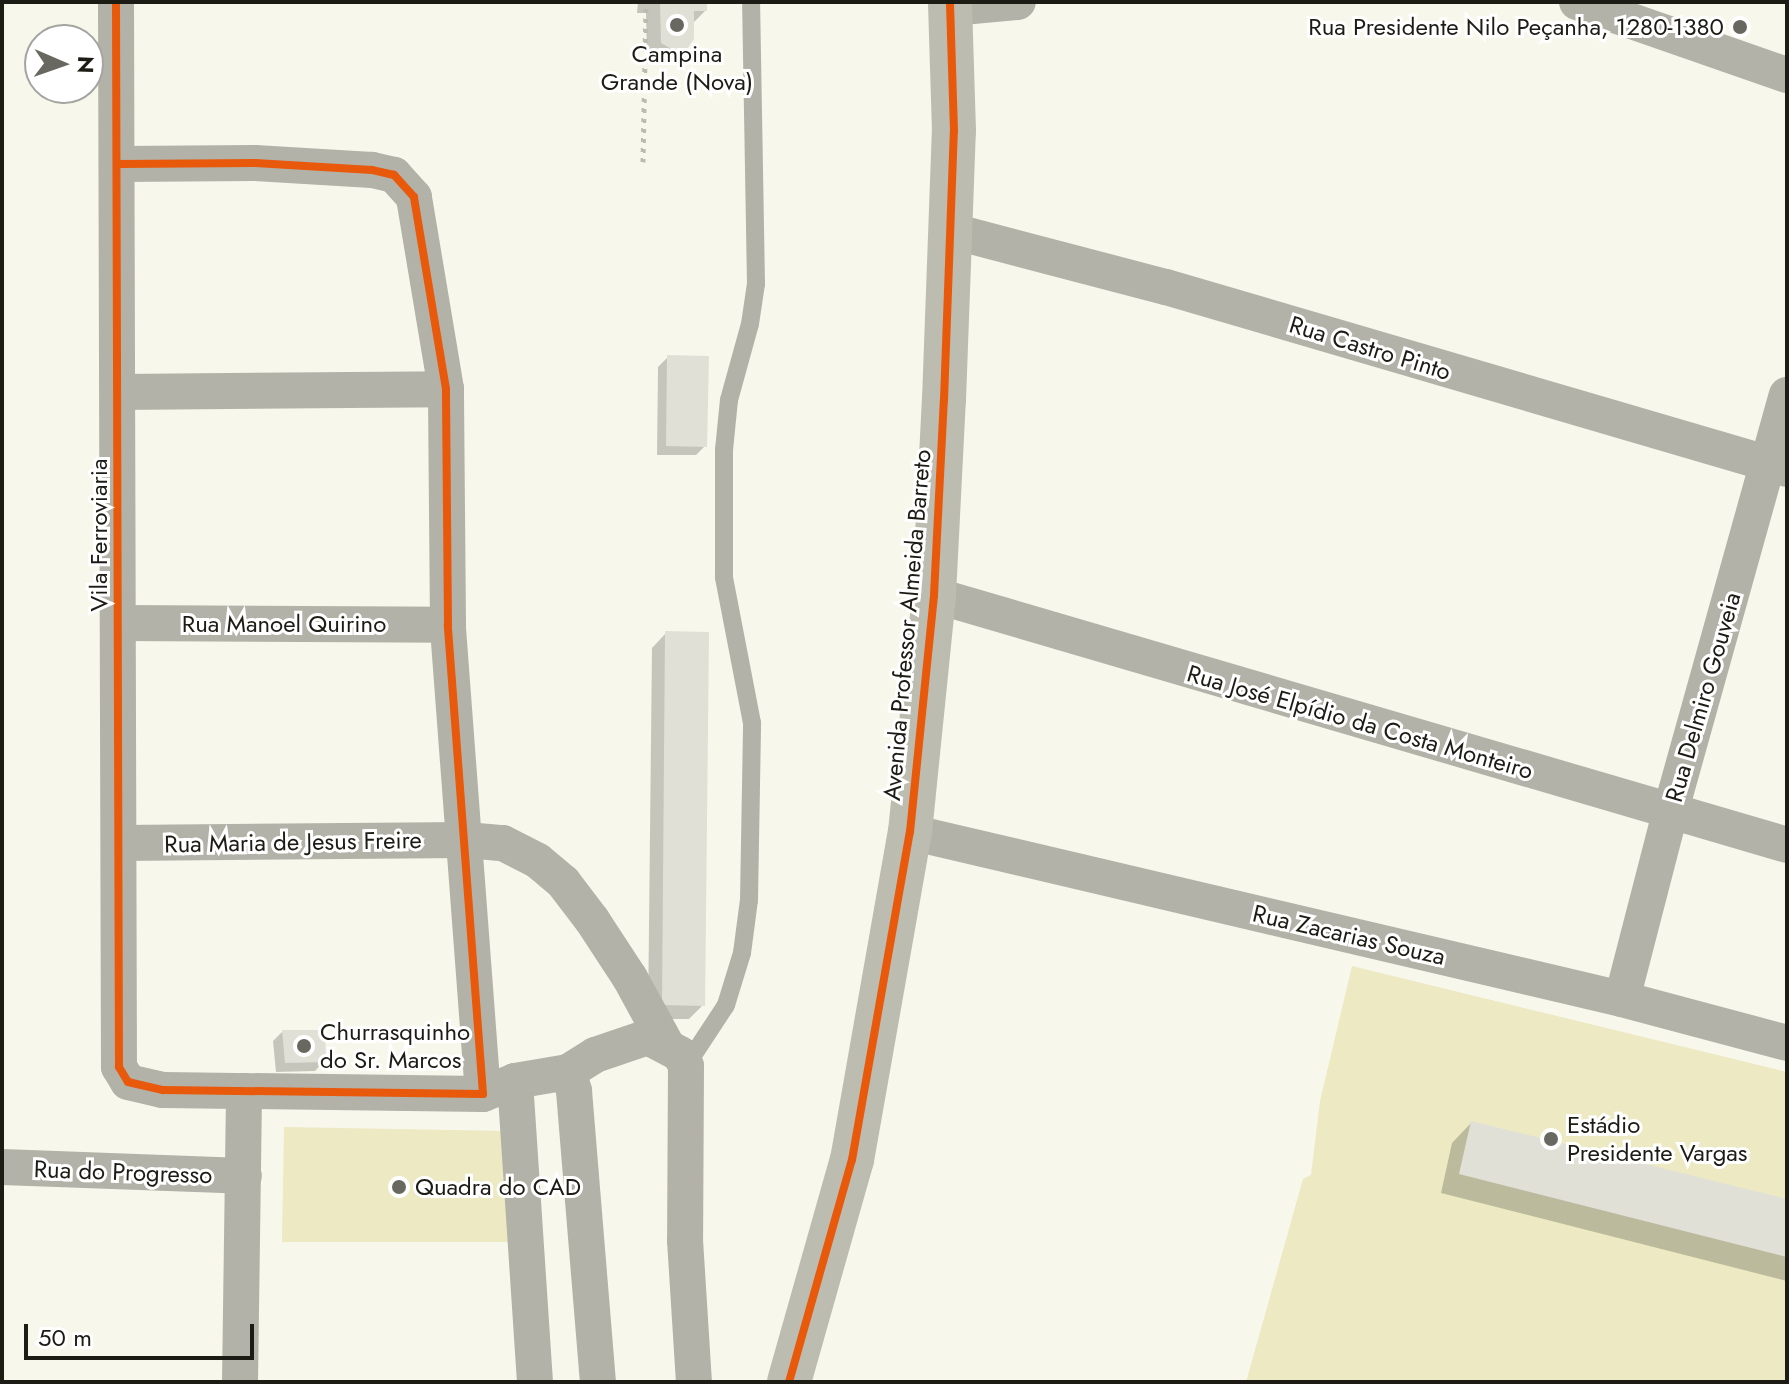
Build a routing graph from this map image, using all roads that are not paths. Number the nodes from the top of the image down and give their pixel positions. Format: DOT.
graph roads {
  1 [pos="116,2"];
  2 [pos="751,2"];
  3 [pos="1018,2"];
  4 [pos="1577,2"];
  5 [pos="950,5"];
  6 [pos="1787,75"];
  7 [pos="119,164"];
  8 [pos="952,231"];
  9 [pos="446,389"];
  10 [pos="119,392"];
  11 [pos="1787,395"];
  12 [pos="1777,466"];
  13 [pos="934,595"];
  14 [pos="120,623"];
  15 [pos="448,625"];
  16 [pos="1670,813"];
  17 [pos="910,832"];
  18 [pos="466,840"];
  19 [pos="120,843"];
  20 [pos="1787,845"];
  21 [pos="1622,999"];
  22 [pos="1787,1043"];
  23 [pos="676,1055"];
  24 [pos="568,1072"];
  25 [pos="499,1087"];
  26 [pos="244,1091"];
  27 [pos="2,1167"];
  28 [pos="244,1176"];
  29 [pos="240,1382"];
  30 [pos="535,1382"];
  31 [pos="598,1382"];
  32 [pos="694,1382"];
  33 [pos="789,1382"];
  1 -- 7 [label="street, Vila Ferroviaria"];
  2 -- 23 [label="lane"];
  3 -- 5 [label="street"];
  4 -- 6 [label="street"];
  5 -- 8 [label="main road, Avenida Professor Almeida Barreto"];
  7 -- 9 [label="street"];
  7 -- 10 [label="street, Vila Ferroviaria"];
  8 -- 12 [label="street, Rua Castro Pinto"];
  8 -- 13 [label="main road, Avenida Professor Almeida Barreto"];
  9 -- 10 [label="street"];
  9 -- 15 [label="street"];
  10 -- 14 [label="street, Vila Ferroviaria"];
  11 -- 12 [label="street, Rua Delmiro Gouveia"];
  12 -- 16 [label="street, Rua Delmiro Gouveia"];
  13 -- 16 [label="street, Rua José Elpídio da Costa Monteiro"];
  13 -- 17 [label="main road, Avenida Professor Almeida Barreto"];
  14 -- 15 [label="street, Rua Manoel Quirino"];
  14 -- 19 [label="street, Vila Ferroviaria"];
  15 -- 18 [label="street"];
  16 -- 20 [label="street, Rua José Elpídio da Costa Monteiro"];
  16 -- 21 [label="street, Rua Delmiro Gouveia"];
  17 -- 21 [label="street, Rua Zacarias Souza"];
  17 -- 33 [label="main road, Avenida Professor Almeida Barreto"];
  18 -- 19 [label="street, Rua Maria de Jesus Freire"];
  18 -- 23 [label="street, Rua Maria de Jesus Freire"];
  18 -- 25 [label="street"];
  19 -- 26 [label="street, Vila Ferroviaria"];
  21 -- 22 [label="street, Rua Zacarias Souza"];
  23 -- 24 [label="street"];
  23 -- 32 [label="street"];
  24 -- 25 [label="street"];
  24 -- 31 [label="street"];
  25 -- 26 [label="street"];
  25 -- 30 [label="street"];
  26 -- 28 [label="street"];
  27 -- 28 [label="street, Rua do Progresso"];
  28 -- 29 [label="street"];
}
